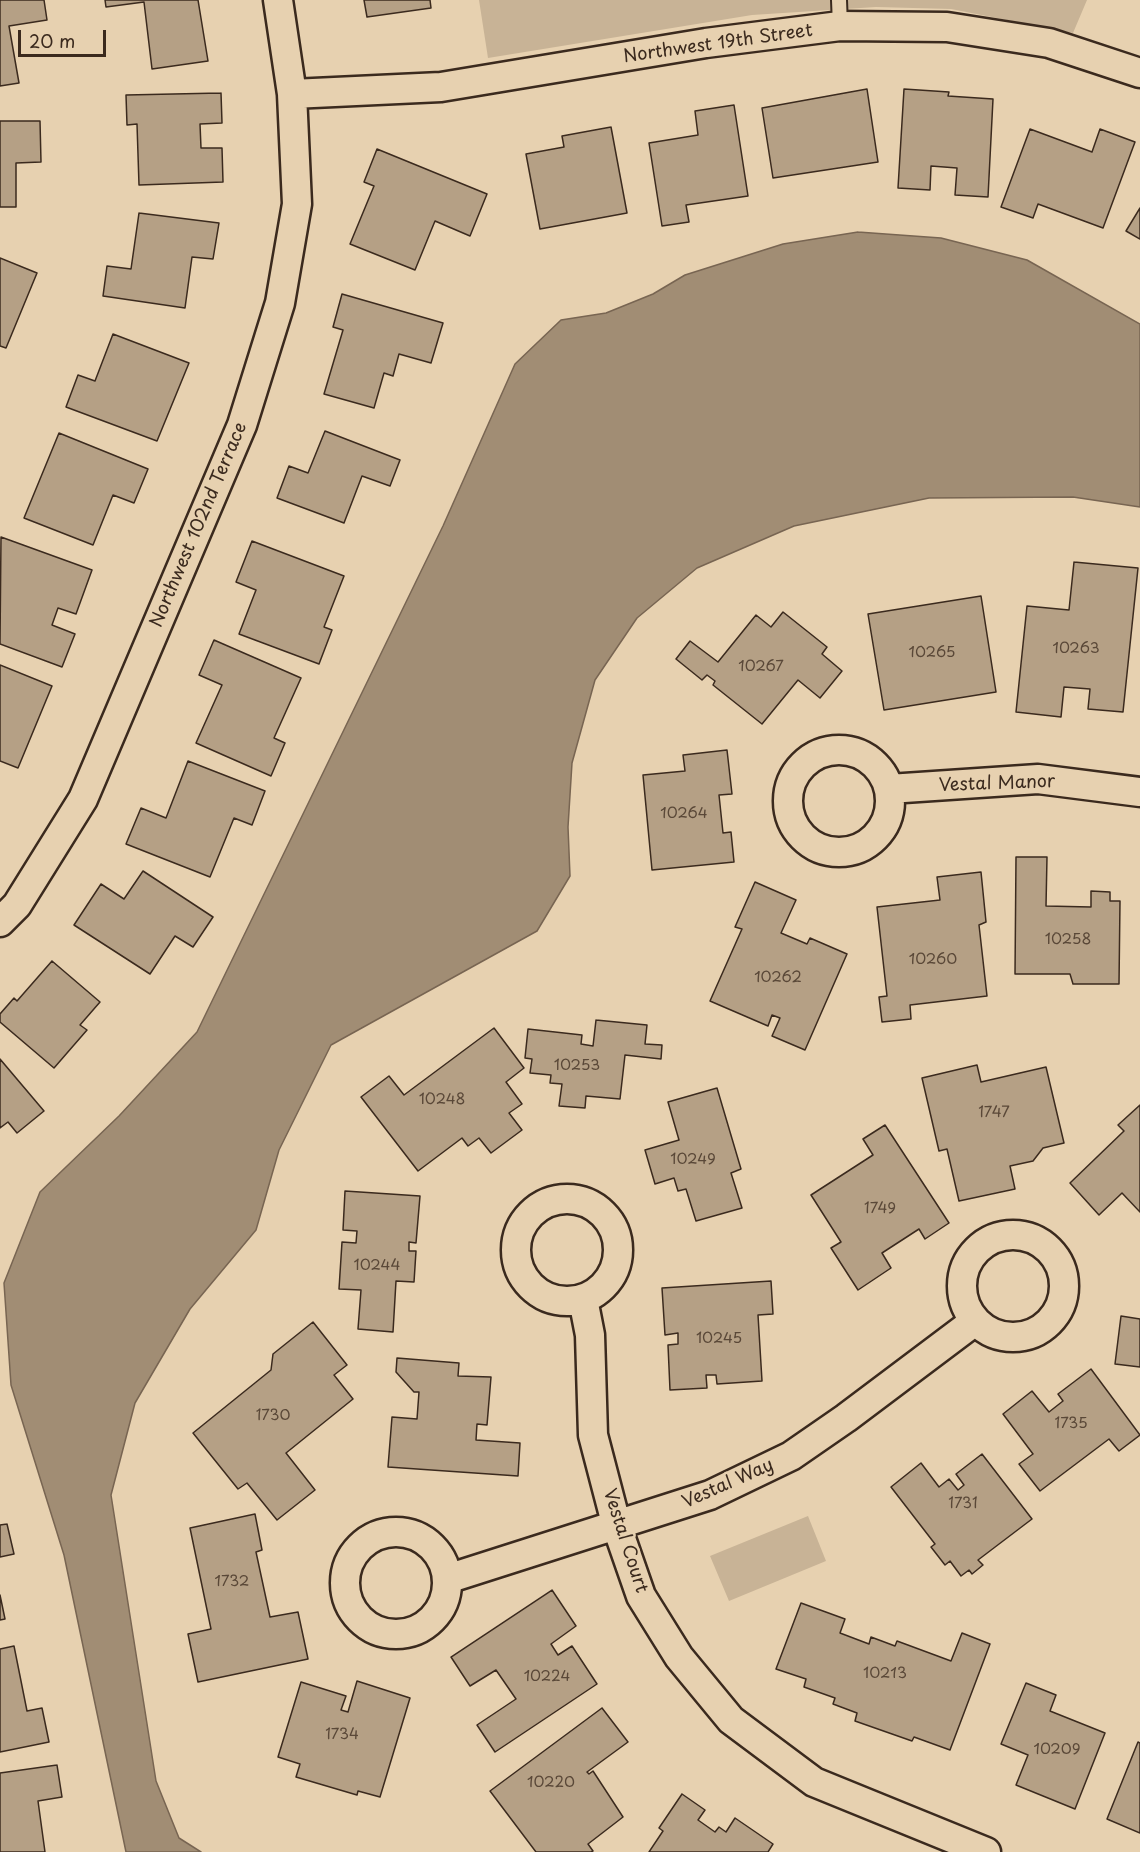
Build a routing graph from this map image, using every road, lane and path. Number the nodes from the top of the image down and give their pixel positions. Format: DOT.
graph roads {
  1 [pos="278,0"];
  2 [pos="840,13"];
  3 [pos="1140,73"];
  4 [pos="292,94"];
  5 [pos="889,789"];
  6 [pos="1140,792"];
  7 [pos="0,922"];
  8 [pos="583,1299"];
  9 [pos="975,1321"];
  10 [pos="617,1527"];
  11 [pos="447,1579"];
  12 [pos="986,1852"];
  1 -- 4 [label="street, Northwest 102nd Terrace"];
  2 -- 3 [label="street, Northwest 19th Street"];
  2 -- 4 [label="street, Northwest 19th Street"];
  4 -- 7 [label="street, Northwest 102nd Terrace"];
  5 -- 6 [label="street, Vestal Manor"];
  8 -- 10 [label="street, Vestal Court"];
  9 -- 10 [label="street, Vestal Way"];
  10 -- 11 [label="street, Vestal Way"];
  10 -- 12 [label="street, Vestal Court"];
}
